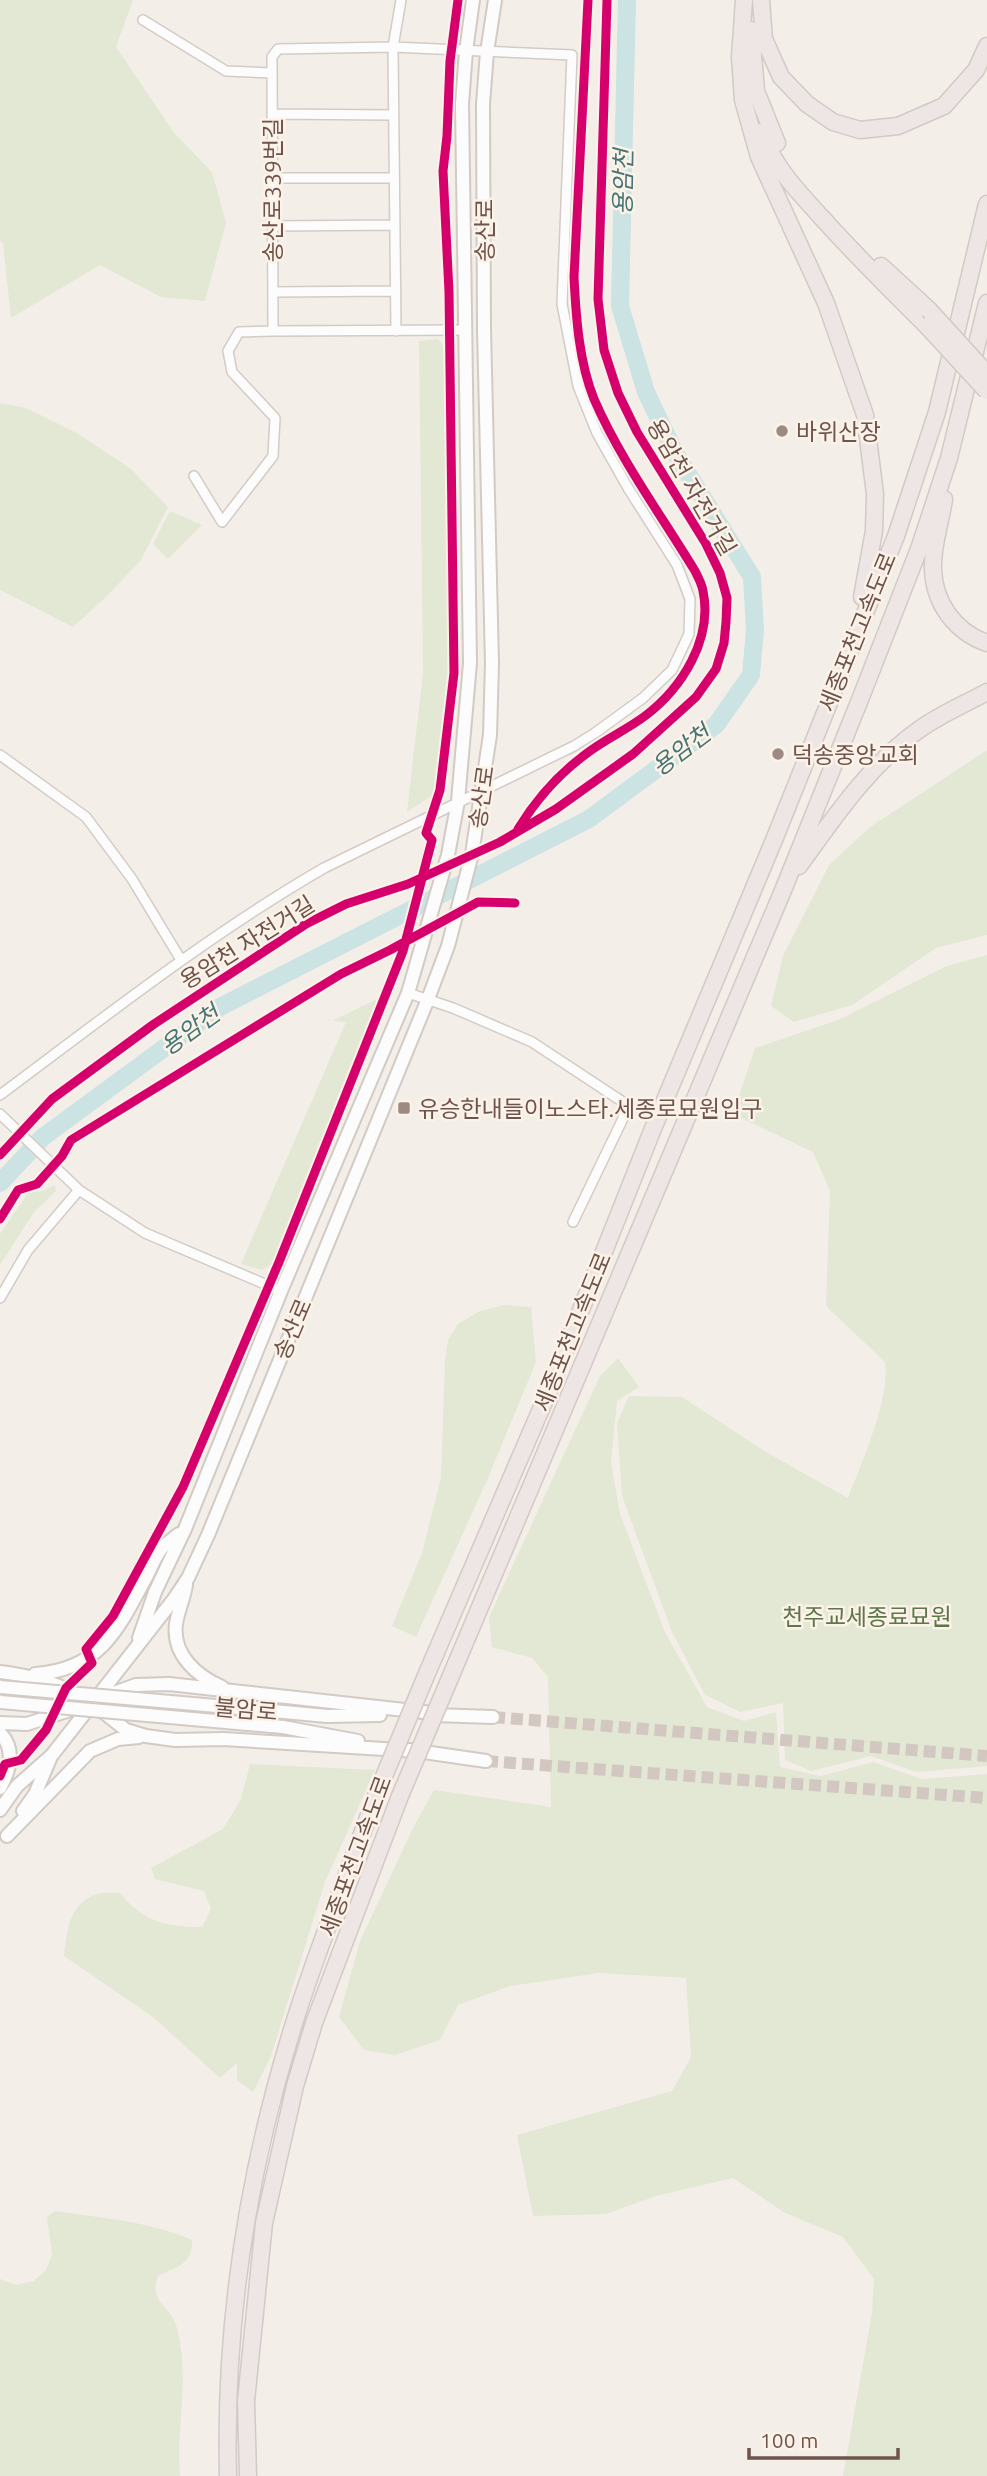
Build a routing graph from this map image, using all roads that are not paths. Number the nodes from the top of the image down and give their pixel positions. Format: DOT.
graph roads {
  1 [pos="401,0"];
  2 [pos="473,0"];
  3 [pos="495,0"];
  4 [pos="744,0"];
  5 [pos="754,0"];
  6 [pos="761,0"];
  7 [pos="143,20"];
  8 [pos="987,46"];
  9 [pos="393,47"];
  10 [pos="466,51"];
  11 [pos="487,52"];
  12 [pos="740,57"];
  13 [pos="272,73"];
  14 [pos="272,114"];
  15 [pos="393,115"];
  16 [pos="272,178"];
  17 [pos="394,178"];
  18 [pos="987,204"];
  19 [pos="395,225"];
  20 [pos="273,226"];
  21 [pos="396,290"];
  22 [pos="273,292"];
  23 [pos="987,303"];
  24 [pos="928,318"];
  25 [pos="465,330"];
  26 [pos="273,331"];
  27 [pos="396,331"];
  28 [pos="987,373"];
  29 [pos="987,391"];
  30 [pos="949,458"];
  31 [pos="194,476"];
  32 [pos="987,643"];
  33 [pos="842,670"];
  34 [pos="987,692"];
  35 [pos="0,755"];
  36 [pos="482,790"];
  37 [pos="458,802"];
  38 [pos="784,888"];
  39 [pos="181,960"];
  40 [pos="408,993"];
  41 [pos="428,999"];
  42 [pos="0,1095"];
  43 [pos="0,1114"];
  44 [pos="79,1191"];
  45 [pos="573,1222"];
  46 [pos="281,1291"];
  47 [pos="0,1298"];
  48 [pos="184,1529"];
  49 [pos="188,1578"];
  50 [pos="135,1648"];
  51 [pos="2,1673"];
  52 [pos="23,1675"];
  53 [pos="0,1688"];
  54 [pos="236,1693"];
  55 [pos="0,1702"];
  56 [pos="93,1702"];
  57 [pos="441,1714"];
  58 [pos="493,1717"];
  59 [pos="0,1723"];
  60 [pos="0,1733"];
  61 [pos="146,1736"];
  62 [pos="416,1751"];
  63 [pos="52,1755"];
  64 [pos="486,1761"];
  65 [pos="0,1788"];
  66 [pos="0,1810"];
  67 [pos="3,1841"];
  68 [pos="228,2476"];
  69 [pos="248,2476"];
  1 -- 9 [label="street"];
  2 -- 10 [label="street, 송산로"];
  3 -- 11 [label="street, 송산로"];
  4 -- 12 [label="highway"];
  5 -- 24 [label="highway"];
  6 -- 8 [label="highway"];
  7 -- 13 [label="street"];
  9 -- 10 [label="street"];
  9 -- 13 [label="street"];
  9 -- 15 [label="street"];
  10 -- 11 [label="street"];
  10 -- 25 [label="street, 송산로"];
  11 -- 36 [label="street, 송산로"];
  11 -- 36 [label="street"];
  12 -- 24 [label="highway"];
  12 -- 33 [label="highway"];
  13 -- 14 [label="street, 송산로339번길"];
  14 -- 15 [label="street"];
  14 -- 16 [label="street, 송산로339번길"];
  15 -- 17 [label="street"];
  16 -- 17 [label="street"];
  16 -- 20 [label="street, 송산로339번길"];
  17 -- 19 [label="street"];
  18 -- 33 [label="highway, 세종포천고속도로"];
  19 -- 20 [label="street"];
  19 -- 21 [label="street"];
  20 -- 22 [label="street, 송산로339번길"];
  21 -- 22 [label="street"];
  21 -- 27 [label="street"];
  22 -- 26 [label="street, 송산로339번길"];
  23 -- 30 [label="highway, 세종포천고속도로"];
  24 -- 28 [label="highway, bridge"];
  24 -- 29 [label="highway, bridge"];
  25 -- 27 [label="street"];
  25 -- 37 [label="street, 송산로"];
  26 -- 27 [label="street"];
  26 -- 31 [label="street"];
  30 -- 32 [label="highway"];
  30 -- 38 [label="highway, 세종포천고속도로"];
  33 -- 68 [label="highway, 세종포천고속도로, bridge"];
  34 -- 38 [label="highway"];
  35 -- 39 [label="street"];
  36 -- 37 [label="street"];
  36 -- 41 [label="street, 송산로"];
  37 -- 39 [label="street"];
  37 -- 40 [label="street, 송산로"];
  38 -- 69 [label="highway, 세종포천고속도로, bridge"];
  39 -- 42 [label="street"];
  40 -- 41 [label="street"];
  40 -- 46 [label="street, 송산로"];
  41 -- 45 [label="street"];
  41 -- 49 [label="street, 송산로"];
  43 -- 44 [label="street"];
  44 -- 46 [label="street"];
  44 -- 47 [label="street"];
  46 -- 48 [label="street, 송산로"];
  48 -- 50 [label="street, 송산로"];
  48 -- 52 [label="street"];
  49 -- 50 [label="street, 송산로"];
  49 -- 54 [label="street"];
  50 -- 56 [label="street, 송산로"];
  51 -- 52 [label="street"];
  52 -- 56 [label="street"];
  53 -- 57 [label="street, 불암로, bridge"];
  54 -- 56 [label="street"];
  54 -- 57 [label="street"];
  55 -- 62 [label="street, 불암로, bridge"];
  56 -- 59 [label="street"];
  56 -- 61 [label="street"];
  56 -- 63 [label="street, 송산로"];
  57 -- 58 [label="street, 불암로"];
  60 -- 65 [label="street"];
  61 -- 62 [label="street"];
  61 -- 67 [label="street"];
  62 -- 64 [label="street, 불암로"];
  63 -- 66 [label="street, 송산로"];
  63 -- 67 [label="street, 송산로"];
}
